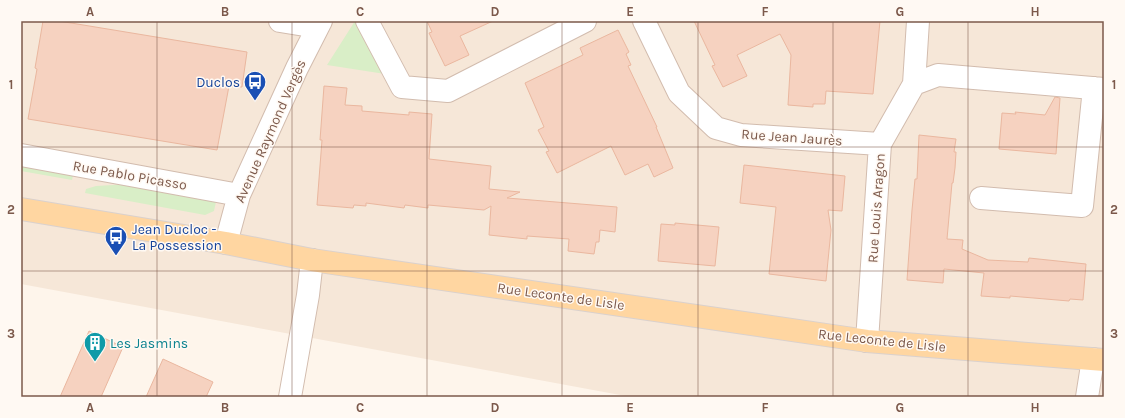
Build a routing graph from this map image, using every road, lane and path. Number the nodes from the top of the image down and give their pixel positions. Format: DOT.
graph roads {
  1 [pos="280,21"];
  2 [pos="368,21"];
  3 [pos="585,21"];
  4 [pos="644,21"];
  5 [pos="918,21"];
  6 [pos="319,24"];
  7 [pos="914,84"];
  8 [pos="1099,88"];
  9 [pos="880,144"];
  10 [pos="21,155"];
  11 [pos="239,195"];
  12 [pos="981,198"];
  13 [pos="21,209"];
  14 [pos="226,243"];
  15 [pos="312,260"];
  16 [pos="867,341"];
  17 [pos="1098,360"];
  18 [pos="290,397"];
  19 [pos="1087,397"];
  1 -- 6 [label="street"];
  2 -- 3 [label="street"];
  4 -- 9 [label="street, Rue Jean Jaurès"];
  5 -- 7 [label="street"];
  6 -- 11 [label="street, Avenue Raymond Vergès"];
  7 -- 8 [label="street"];
  7 -- 9 [label="street, Rue Louis Aragon"];
  8 -- 12 [label="street"];
  9 -- 16 [label="street, Rue Louis Aragon"];
  10 -- 11 [label="street, Rue Pablo Picasso"];
  11 -- 14 [label="street, Avenue Raymond Vergès"];
  13 -- 14 [label="main road, Rue Leconte de Lisle"];
  14 -- 15 [label="main road, Rue Leconte de Lisle"];
  15 -- 16 [label="main road, Rue Leconte de Lisle"];
  15 -- 18 [label="street"];
  16 -- 17 [label="main road, Rue Leconte de Lisle"];
  17 -- 19 [label="street"];
}
